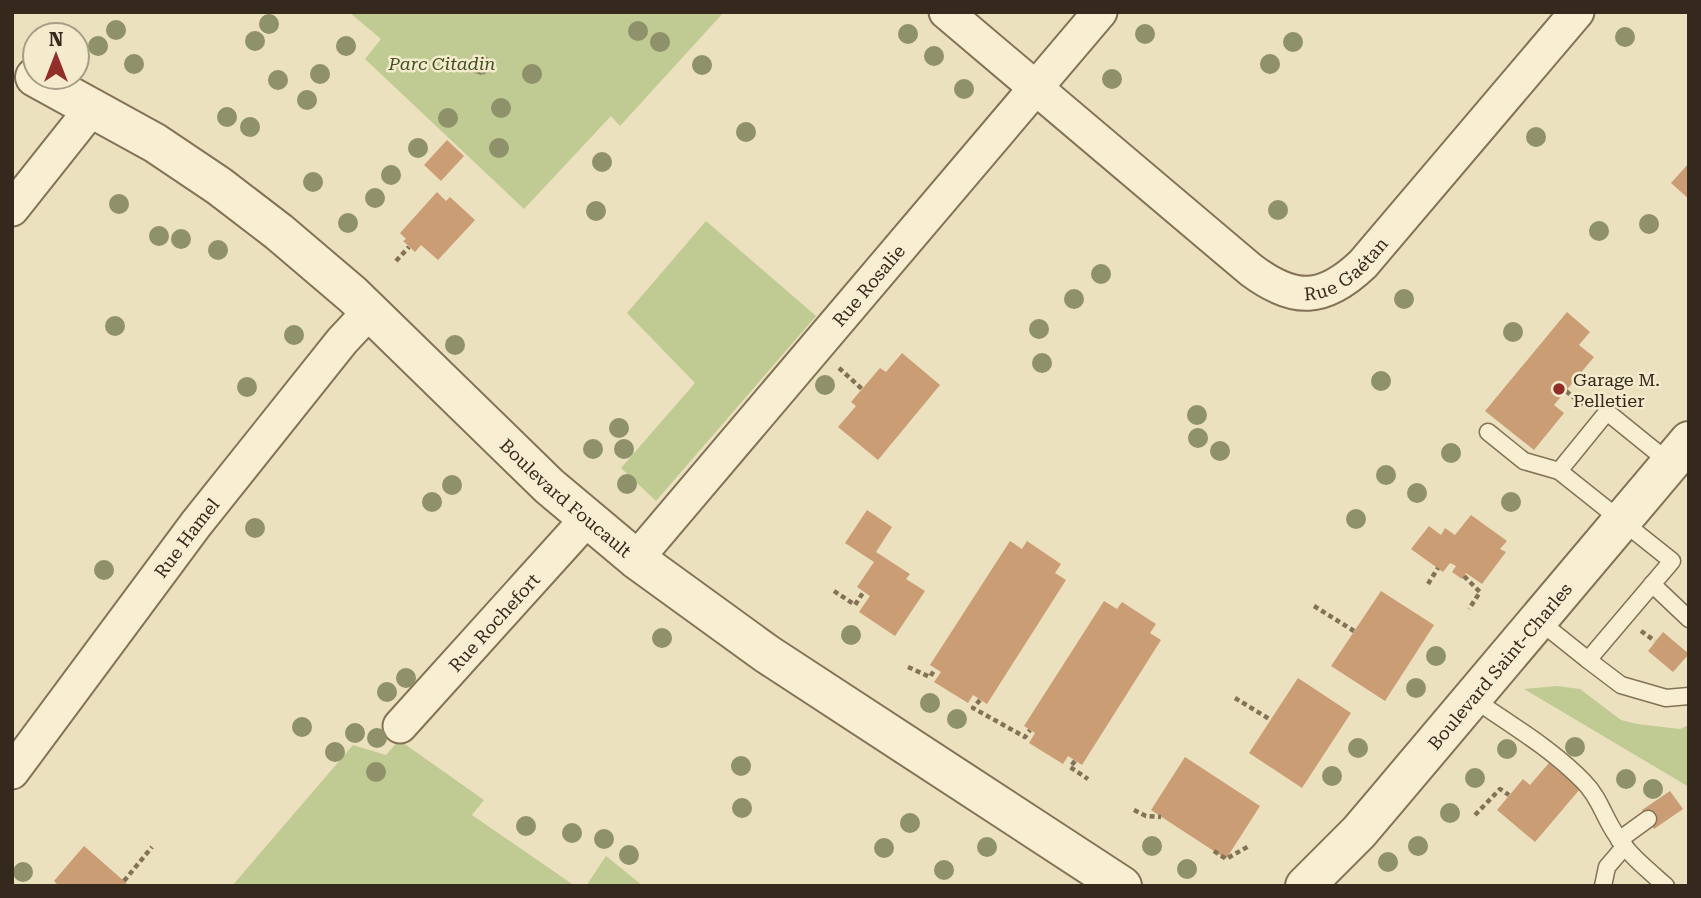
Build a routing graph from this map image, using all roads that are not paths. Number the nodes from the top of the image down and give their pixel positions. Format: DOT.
graph roads {
  1 [pos="946,12"];
  2 [pos="1100,12"];
  3 [pos="1577,12"];
  4 [pos="1036,89"];
  5 [pos="62,91"];
  6 [pos="93,107"];
  7 [pos="12,209"];
  8 [pos="369,311"];
  9 [pos="1488,432"];
  10 [pos="1680,458"];
  11 [pos="1559,471"];
  12 [pos="587,519"];
  13 [pos="1622,520"];
  14 [pos="636,559"];
  15 [pos="1652,584"];
  16 [pos="1689,619"];
  17 [pos="1538,620"];
  18 [pos="1588,660"];
  19 [pos="1689,696"];
  20 [pos="1472,698"];
  21 [pos="400,726"];
  22 [pos="12,772"];
  23 [pos="1648,820"];
  24 [pos="1622,843"];
  25 [pos="1122,886"];
  26 [pos="1305,886"];
  27 [pos="1603,886"];
  28 [pos="1665,886"];
  1 -- 4 [label="street, Rue Gaétan"];
  2 -- 4 [label="street, Rue Rosalie"];
  3 -- 4 [label="street, Rue Gaétan"];
  4 -- 14 [label="street, Rue Rosalie"];
  5 -- 6 [label="street, Boulevard Foucault"];
  6 -- 7 [label="street"];
  6 -- 8 [label="street, Boulevard Foucault"];
  8 -- 12 [label="street, Boulevard Foucault"];
  8 -- 22 [label="street, Rue Hamel"];
  9 -- 11 [label="lane"];
  10 -- 11 [label="lane"];
  10 -- 13 [label="street, Boulevard Saint-Charles"];
  11 -- 13 [label="lane"];
  12 -- 14 [label="street, Boulevard Foucault"];
  12 -- 21 [label="street, Rue Rochefort"];
  13 -- 15 [label="lane"];
  13 -- 17 [label="street, Boulevard Saint-Charles"];
  14 -- 25 [label="street, Boulevard Foucault"];
  15 -- 16 [label="lane"];
  15 -- 18 [label="lane"];
  17 -- 18 [label="lane"];
  17 -- 20 [label="street, Boulevard Saint-Charles"];
  18 -- 19 [label="lane"];
  20 -- 24 [label="lane"];
  20 -- 26 [label="street, Boulevard Saint-Charles"];
  23 -- 24 [label="lane"];
  24 -- 27 [label="lane"];
  24 -- 28 [label="lane"];
}
